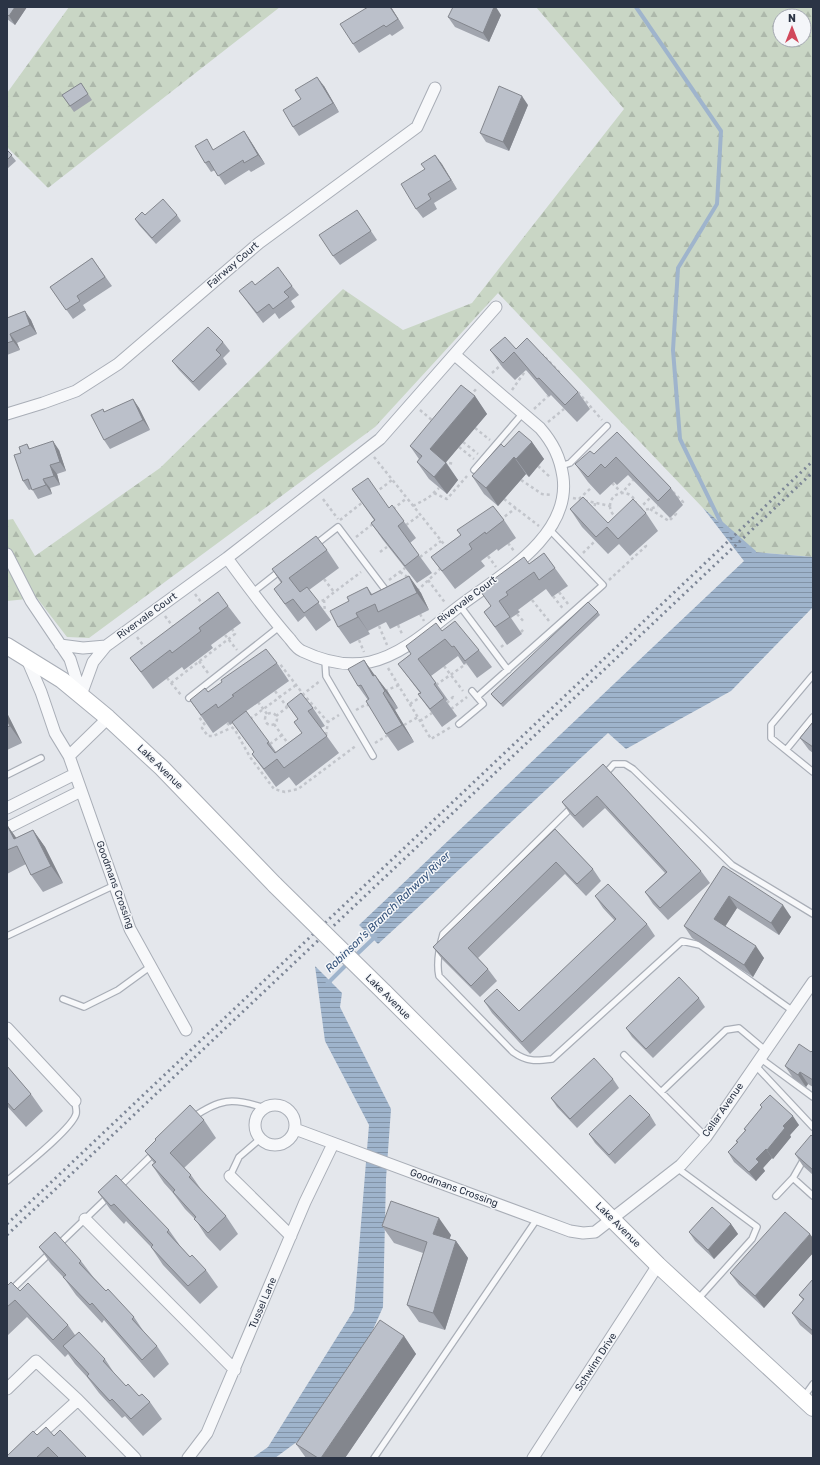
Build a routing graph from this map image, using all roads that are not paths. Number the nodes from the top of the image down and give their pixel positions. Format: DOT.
graph roads {
  1 [pos="435,88"];
  2 [pos="496,307"];
  3 [pos="455,355"];
  4 [pos="7,414"];
  5 [pos="525,415"];
  6 [pos="607,426"];
  7 [pos="561,466"];
  8 [pos="474,470"];
  9 [pos="548,530"];
  10 [pos="310,549"];
  11 [pos="7,554"];
  12 [pos="227,558"];
  13 [pos="288,565"];
  14 [pos="7,574"];
  15 [pos="19,577"];
  16 [pos="383,586"];
  17 [pos="252,592"];
  18 [pos="456,609"];
  19 [pos="279,627"];
  20 [pos="60,645"];
  21 [pos="7,646"];
  22 [pos="106,646"];
  23 [pos="26,656"];
  24 [pos="324,660"];
  25 [pos="508,670"];
  26 [pos="813,675"];
  27 [pos="82,695"];
  28 [pos="189,698"];
  29 [pos="813,717"];
  30 [pos="108,718"];
  31 [pos="459,724"];
  32 [pos="786,750"];
  33 [pos="69,756"];
  34 [pos="373,756"];
  35 [pos="41,758"];
  36 [pos="813,772"];
  37 [pos="75,774"];
  38 [pos="7,775"];
  39 [pos="598,781"];
  40 [pos="82,791"];
  41 [pos="576,803"];
  42 [pos="7,808"];
  43 [pos="7,828"];
  44 [pos="115,885"];
  45 [pos="813,914"];
  46 [pos="7,936"];
  47 [pos="151,966"];
  48 [pos="813,982"];
  49 [pos="63,999"];
  50 [pos="793,1011"];
  51 [pos="7,1028"];
  52 [pos="186,1030"];
  53 [pos="624,1055"];
  54 [pos="760,1057"];
  55 [pos="661,1092"];
  56 [pos="813,1097"];
  57 [pos="75,1101"];
  58 [pos="264,1108"];
  59 [pos="188,1120"];
  60 [pos="813,1127"];
  61 [pos="295,1129"];
  62 [pos="706,1137"];
  63 [pos="260,1139"];
  64 [pos="333,1144"];
  65 [pos="160,1148"];
  66 [pos="808,1150"];
  67 [pos="677,1168"];
  68 [pos="230,1176"];
  69 [pos="793,1178"];
  70 [pos="7,1181"];
  71 [pos="776,1196"];
  72 [pos="813,1196"];
  73 [pos="85,1219"];
  74 [pos="537,1219"];
  75 [pos="612,1219"];
  76 [pos="291,1236"];
  77 [pos="658,1265"];
  78 [pos="7,1294"];
  79 [pos="696,1301"];
  80 [pos="235,1370"];
  81 [pos="813,1384"];
  82 [pos="7,1389"];
  83 [pos="78,1400"];
  84 [pos="808,1403"];
  85 [pos="536,1457"];
  86 [pos="14,1458"];
  87 [pos="135,1458"];
  88 [pos="188,1458"];
  89 [pos="374,1458"];
  1 -- 4 [label="street, Fairway Court"];
  2 -- 3 [label="street, Rivervale Court"];
  3 -- 5 [label="street, Rivervale Court"];
  3 -- 12 [label="street, Rivervale Court"];
  5 -- 7 [label="street, Rivervale Court"];
  5 -- 8 [label="lane"];
  6 -- 7 [label="lane"];
  7 -- 9 [label="street, Rivervale Court"];
  9 -- 18 [label="street, Rivervale Court"];
  9 -- 25 [label="lane"];
  10 -- 16 [label="lane"];
  11 -- 15 [label="street, Lake Avenue"];
  12 -- 17 [label="street, Rivervale Court"];
  12 -- 22 [label="street, Rivervale Court"];
  13 -- 17 [label="lane"];
  14 -- 15 [label="street"];
  15 -- 20 [label="street, Lake Avenue"];
  17 -- 19 [label="street, Rivervale Court"];
  18 -- 24 [label="street, Rivervale Court"];
  18 -- 25 [label="lane"];
  19 -- 24 [label="street, Rivervale Court"];
  19 -- 28 [label="lane"];
  20 -- 22 [label="street"];
  20 -- 27 [label="street, Lake Avenue"];
  21 -- 23 [label="main road"];
  22 -- 27 [label="street, Rivervale Court"];
  23 -- 27 [label="main road"];
  23 -- 33 [label="street, Goodmans Crossing"];
  24 -- 34 [label="lane"];
  25 -- 31 [label="lane"];
  26 -- 32 [label="lane"];
  27 -- 30 [label="main road, Lake Avenue"];
  29 -- 32 [label="lane"];
  30 -- 33 [label="street"];
  30 -- 75 [label="main road, Lake Avenue, bridge"];
  32 -- 36 [label="lane"];
  33 -- 37 [label="street, Goodmans Crossing"];
  35 -- 38 [label="lane"];
  37 -- 40 [label="street, Goodmans Crossing"];
  37 -- 42 [label="street"];
  39 -- 45 [label="lane"];
  40 -- 43 [label="street"];
  40 -- 44 [label="street, Goodmans Crossing"];
  41 -- 50 [label="lane"];
  44 -- 46 [label="lane"];
  44 -- 47 [label="street, Goodmans Crossing"];
  47 -- 49 [label="lane"];
  47 -- 52 [label="street, Goodmans Crossing"];
  48 -- 50 [label="street, Cellar Avenue"];
  50 -- 54 [label="street, Cellar Avenue"];
  51 -- 57 [label="street"];
  53 -- 55 [label="lane"];
  54 -- 55 [label="lane"];
  54 -- 56 [label="lane"];
  54 -- 60 [label="lane"];
  54 -- 62 [label="street, Cellar Avenue"];
  55 -- 62 [label="lane"];
  57 -- 70 [label="lane"];
  58 -- 59 [label="lane"];
  58 -- 61 [label="street"];
  58 -- 63 [label="street"];
  61 -- 63 [label="street"];
  61 -- 64 [label="street, Goodmans Crossing"];
  62 -- 67 [label="street, Cellar Avenue"];
  63 -- 68 [label="lane"];
  64 -- 74 [label="street, Goodmans Crossing"];
  64 -- 76 [label="street, Tussel Lane"];
  65 -- 73 [label="lane"];
  66 -- 69 [label="lane"];
  67 -- 75 [label="street, Cellar Avenue"];
  67 -- 79 [label="lane"];
  68 -- 76 [label="street"];
  69 -- 71 [label="lane"];
  69 -- 72 [label="lane"];
  73 -- 78 [label="lane"];
  73 -- 80 [label="street"];
  74 -- 75 [label="street, Goodmans Crossing"];
  74 -- 89 [label="lane"];
  75 -- 77 [label="main road, Lake Avenue"];
  76 -- 80 [label="street, Tussel Lane"];
  77 -- 79 [label="main road, Lake Avenue"];
  77 -- 85 [label="street, Schwinn Drive"];
  79 -- 84 [label="main road, Lake Avenue"];
  80 -- 88 [label="street, Tussel Lane"];
  81 -- 84 [label="lane"];
  82 -- 83 [label="street"];
  83 -- 86 [label="street"];
  83 -- 87 [label="street"];
}
